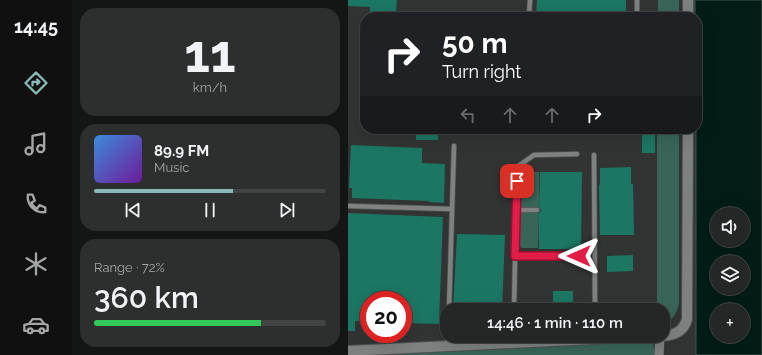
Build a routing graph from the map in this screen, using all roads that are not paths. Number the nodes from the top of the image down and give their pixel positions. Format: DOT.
graph roads {
  1 [pos="530,0"];
  2 [pos="637,0"];
  3 [pos="688,0"];
  4 [pos="529,12"];
  5 [pos="637,12"];
  6 [pos="688,12"];
  7 [pos="688,134"];
  8 [pos="454,146"];
  9 [pos="577,154"];
  10 [pos="594,155"];
  11 [pos="348,206"];
  12 [pos="452,209"];
  13 [pos="516,210"];
  14 [pos="537,210"];
  15 [pos="515,256"];
  16 [pos="579,256"];
  17 [pos="449,303"];
  18 [pos="514,303"];
  19 [pos="595,303"];
  20 [pos="670,335"];
  21 [pos="440,342"];
  22 [pos="660,343"];
  23 [pos="348,351"];
  24 [pos="659,355"];
  1 -- 4 [label="lane"];
  2 -- 5 [label="lane"];
  3 -- 6 [label="street"];
  7 -- 20 [label="street"];
  8 -- 12 [label="lane"];
  9 -- 13 [label="lane"];
  10 -- 19 [label="lane"];
  11 -- 12 [label="lane"];
  12 -- 17 [label="lane"];
  13 -- 14 [label="lane"];
  13 -- 15 [label="lane"];
  15 -- 16 [label="lane"];
  15 -- 18 [label="lane"];
  21 -- 23 [label="street"];
  22 -- 24 [label="street"];
}
